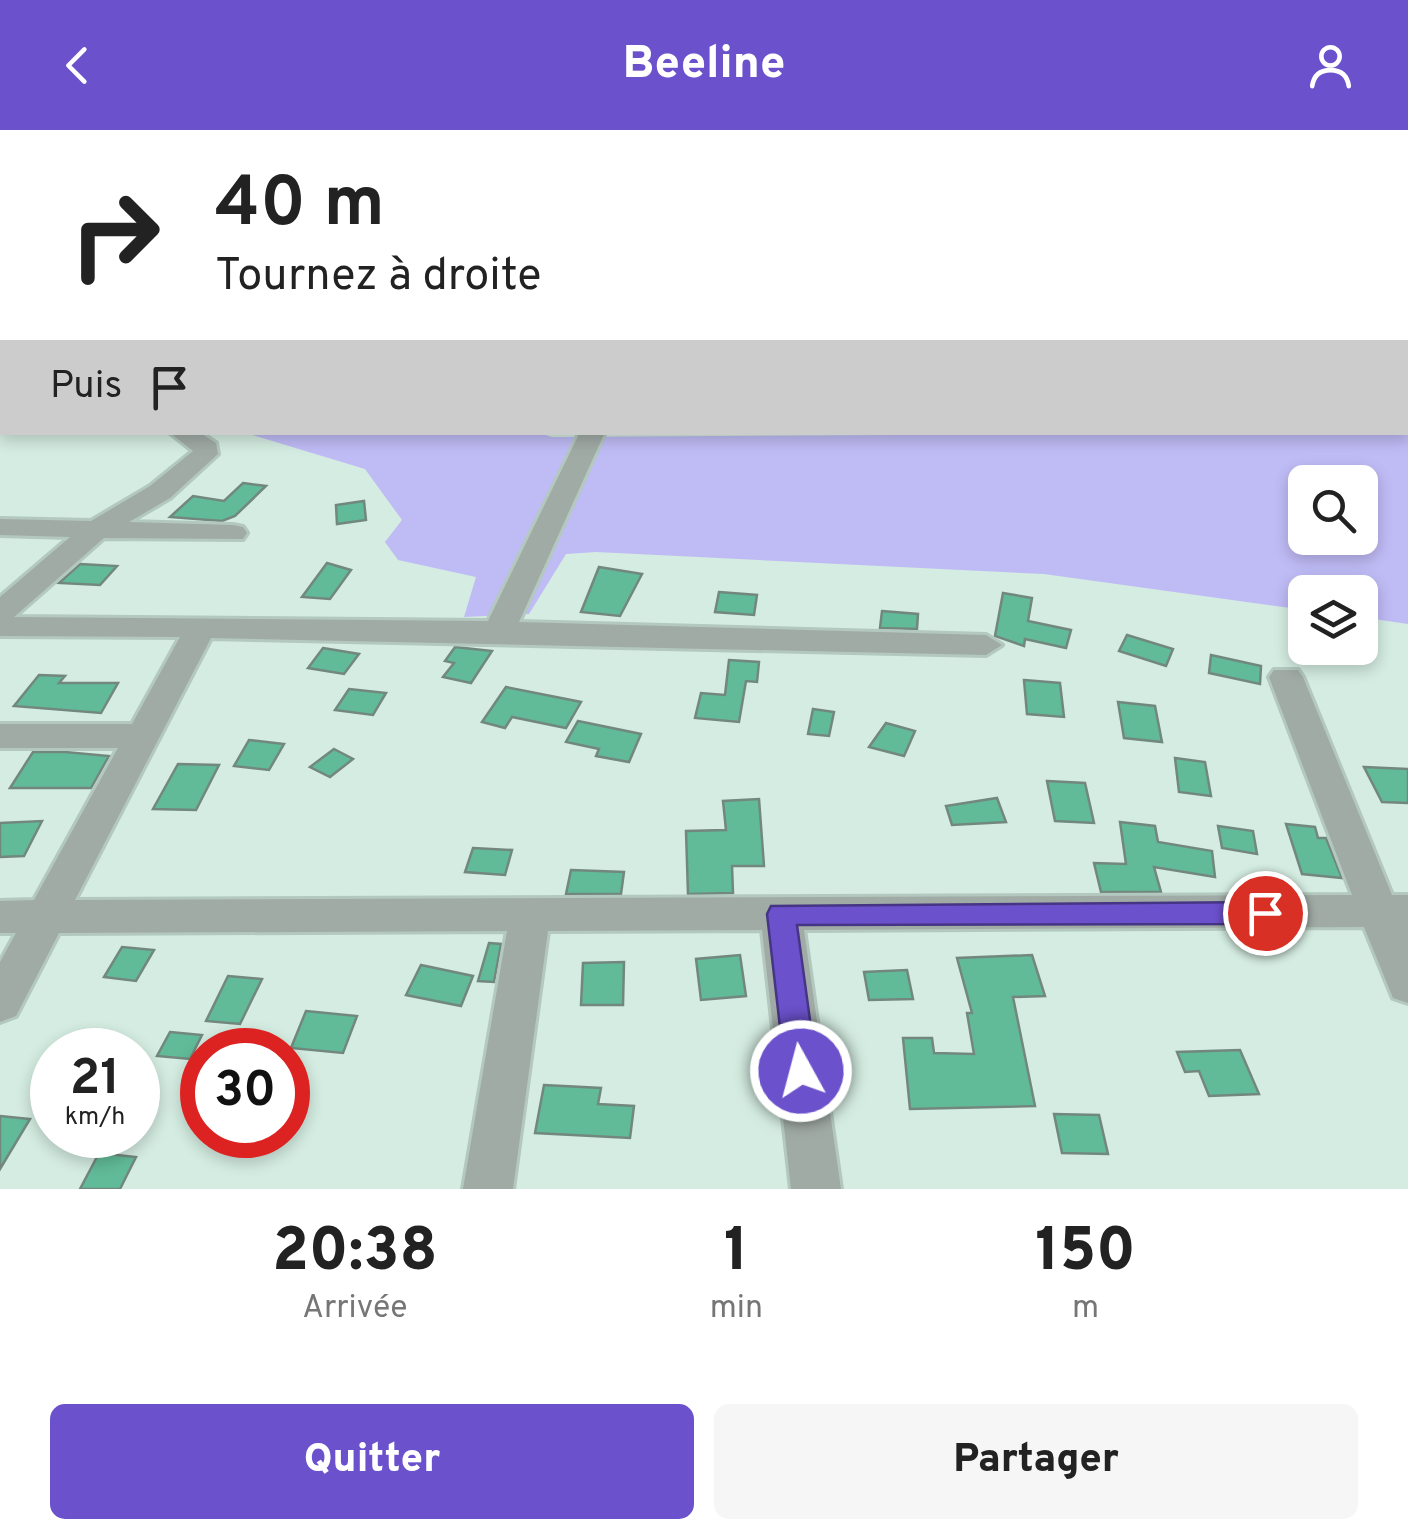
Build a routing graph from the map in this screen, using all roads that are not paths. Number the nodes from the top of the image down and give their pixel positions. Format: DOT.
graph roads {
  1 [pos="186,435"];
  2 [pos="591,435"];
  3 [pos="0,527"];
  4 [pos="96,530"];
  5 [pos="234,533"];
  6 [pos="0,613"];
  7 [pos="0,626"];
  8 [pos="200,629"];
  9 [pos="499,631"];
  10 [pos="986,644"];
  11 [pos="1286,677"];
  12 [pos="0,736"];
  13 [pos="143,736"];
  14 [pos="1393,912"];
  15 [pos="781,914"];
  16 [pos="0,916"];
  17 [pos="48,916"];
  18 [pos="530,916"];
  19 [pos="1408,984"];
  20 [pos="0,1004"];
  21 [pos="488,1189"];
  22 [pos="816,1189"];
  1 -- 4 [label="street"];
  2 -- 9 [label="street"];
  3 -- 4 [label="street"];
  4 -- 5 [label="street"];
  4 -- 6 [label="street"];
  7 -- 8 [label="street"];
  8 -- 9 [label="street"];
  8 -- 13 [label="street"];
  9 -- 10 [label="street"];
  11 -- 14 [label="street"];
  12 -- 13 [label="street"];
  13 -- 17 [label="street"];
  14 -- 15 [label="street"];
  14 -- 19 [label="street"];
  15 -- 18 [label="street"];
  15 -- 22 [label="street"];
  16 -- 17 [label="street"];
  17 -- 18 [label="street"];
  17 -- 20 [label="street"];
  18 -- 21 [label="street"];
}
